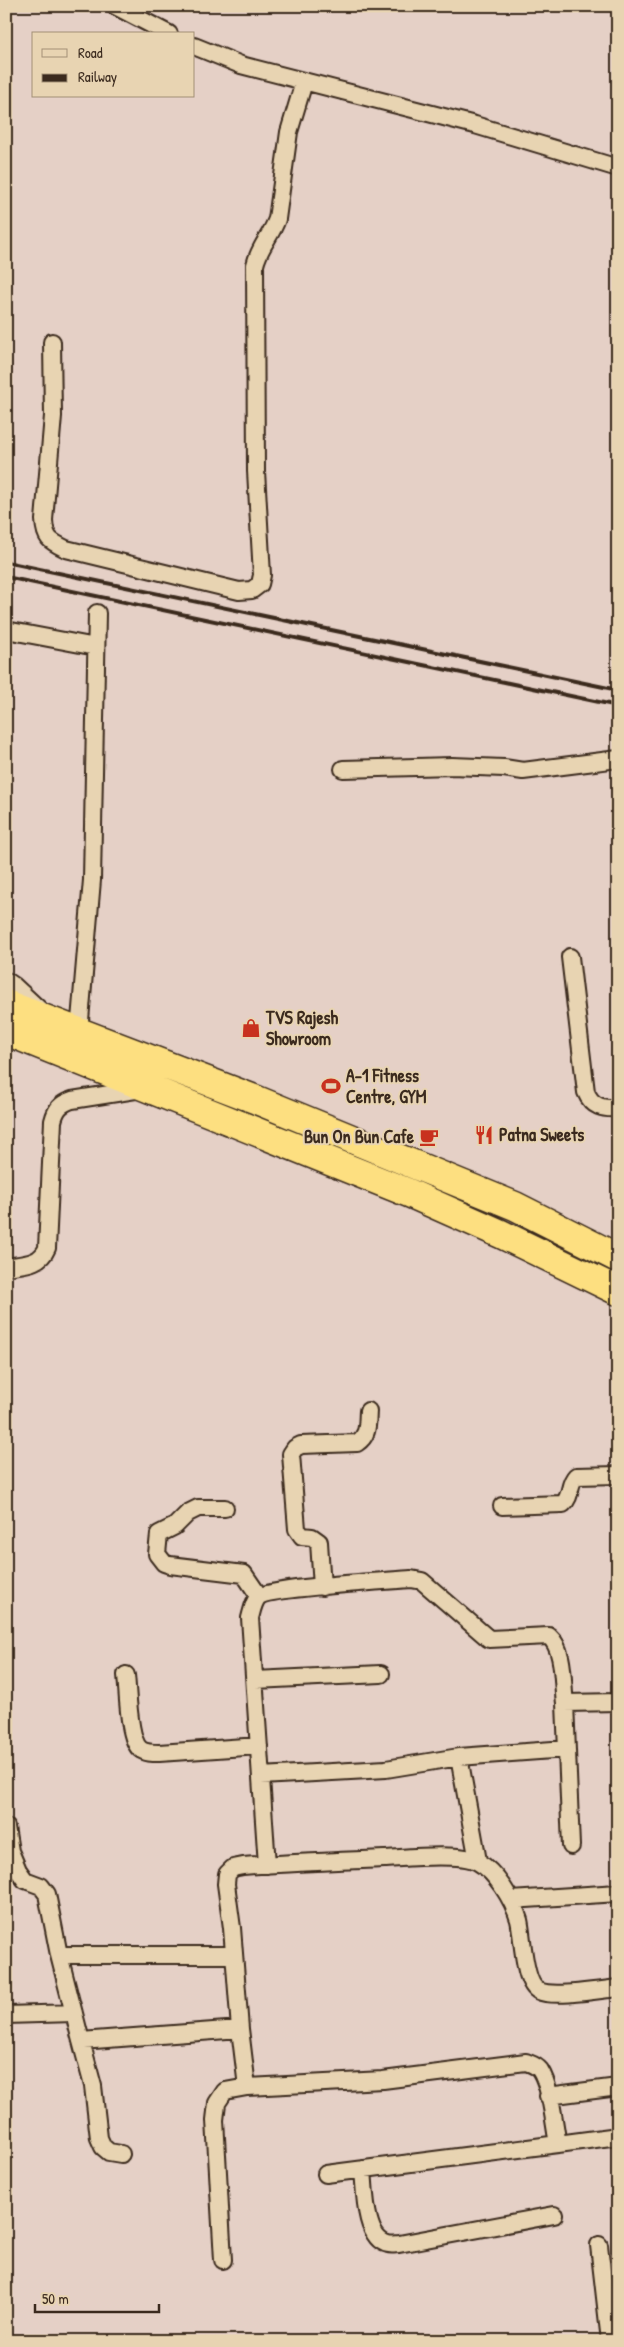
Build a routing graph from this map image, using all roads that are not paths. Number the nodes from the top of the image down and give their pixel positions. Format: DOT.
graph roads {
  1 [pos="116,6"];
  2 [pos="165,32"];
  3 [pos="195,46"];
  4 [pos="304,82"];
  5 [pos="618,168"];
  6 [pos="52,342"];
  7 [pos="96,613"];
  8 [pos="6,630"];
  9 [pos="96,647"];
  10 [pos="618,759"];
  11 [pos="343,769"];
  12 [pos="570,957"];
  13 [pos="6,984"];
  14 [pos="6,1004"];
  15 [pos="44,1018"];
  16 [pos="6,1031"];
  17 [pos="79,1032"];
  18 [pos="146,1088"];
  19 [pos="618,1108"];
  20 [pos="618,1258"];
  21 [pos="6,1266"];
  22 [pos="618,1291"];
  23 [pos="368,1411"];
  24 [pos="618,1474"];
  25 [pos="502,1506"];
  26 [pos="225,1508"];
  27 [pos="322,1587"];
  28 [pos="259,1596"];
  29 [pos="381,1674"];
  30 [pos="126,1675"];
  31 [pos="255,1680"];
  32 [pos="618,1702"];
  33 [pos="565,1703"];
  34 [pos="259,1746"];
  35 [pos="566,1748"];
  36 [pos="459,1757"];
  37 [pos="261,1776"];
  38 [pos="6,1827"];
  39 [pos="571,1846"];
  40 [pos="478,1861"];
  41 [pos="268,1864"];
  42 [pos="618,1893"];
  43 [pos="511,1900"];
  44 [pos="233,1955"];
  45 [pos="59,1956"];
  46 [pos="618,1988"];
  47 [pos="74,2013"];
  48 [pos="6,2014"];
  49 [pos="240,2029"];
  50 [pos="81,2041"];
  51 [pos="247,2087"];
  52 [pos="618,2087"];
  53 [pos="548,2096"];
  54 [pos="618,2136"];
  55 [pos="558,2144"];
  56 [pos="121,2154"];
  57 [pos="362,2170"];
  58 [pos="326,2174"];
  59 [pos="554,2215"];
  60 [pos="599,2245"];
  61 [pos="223,2260"];
  62 [pos="610,2341"];
  1 -- 2 [label="street"];
  3 -- 4 [label="street"];
  4 -- 5 [label="street"];
  4 -- 6 [label="street"];
  7 -- 9 [label="street"];
  8 -- 9 [label="street"];
  9 -- 17 [label="street"];
  10 -- 11 [label="street"];
  12 -- 19 [label="street"];
  13 -- 15 [label="street"];
  14 -- 15 [label="highway"];
  15 -- 17 [label="highway"];
  16 -- 18 [label="highway"];
  17 -- 20 [label="highway"];
  18 -- 21 [label="street"];
  18 -- 22 [label="highway"];
  23 -- 27 [label="street"];
  24 -- 25 [label="street"];
  26 -- 28 [label="street"];
  27 -- 28 [label="street"];
  27 -- 33 [label="street"];
  28 -- 31 [label="street"];
  29 -- 31 [label="street"];
  30 -- 34 [label="street"];
  31 -- 34 [label="street"];
  32 -- 33 [label="street"];
  33 -- 35 [label="street"];
  34 -- 37 [label="street"];
  35 -- 36 [label="street"];
  35 -- 39 [label="street"];
  36 -- 37 [label="street"];
  36 -- 40 [label="street"];
  37 -- 41 [label="street"];
  38 -- 45 [label="street"];
  40 -- 41 [label="street"];
  40 -- 43 [label="street"];
  41 -- 44 [label="street"];
  42 -- 43 [label="street"];
  43 -- 46 [label="street"];
  44 -- 45 [label="street"];
  44 -- 49 [label="street"];
  45 -- 47 [label="street"];
  47 -- 48 [label="street"];
  47 -- 50 [label="street"];
  49 -- 50 [label="street"];
  49 -- 51 [label="street"];
  50 -- 56 [label="street"];
  51 -- 53 [label="street"];
  51 -- 61 [label="street"];
  52 -- 53 [label="street"];
  53 -- 55 [label="street"];
  54 -- 55 [label="street"];
  55 -- 57 [label="street"];
  57 -- 58 [label="street"];
  57 -- 59 [label="street"];
  60 -- 62 [label="street"];
}
